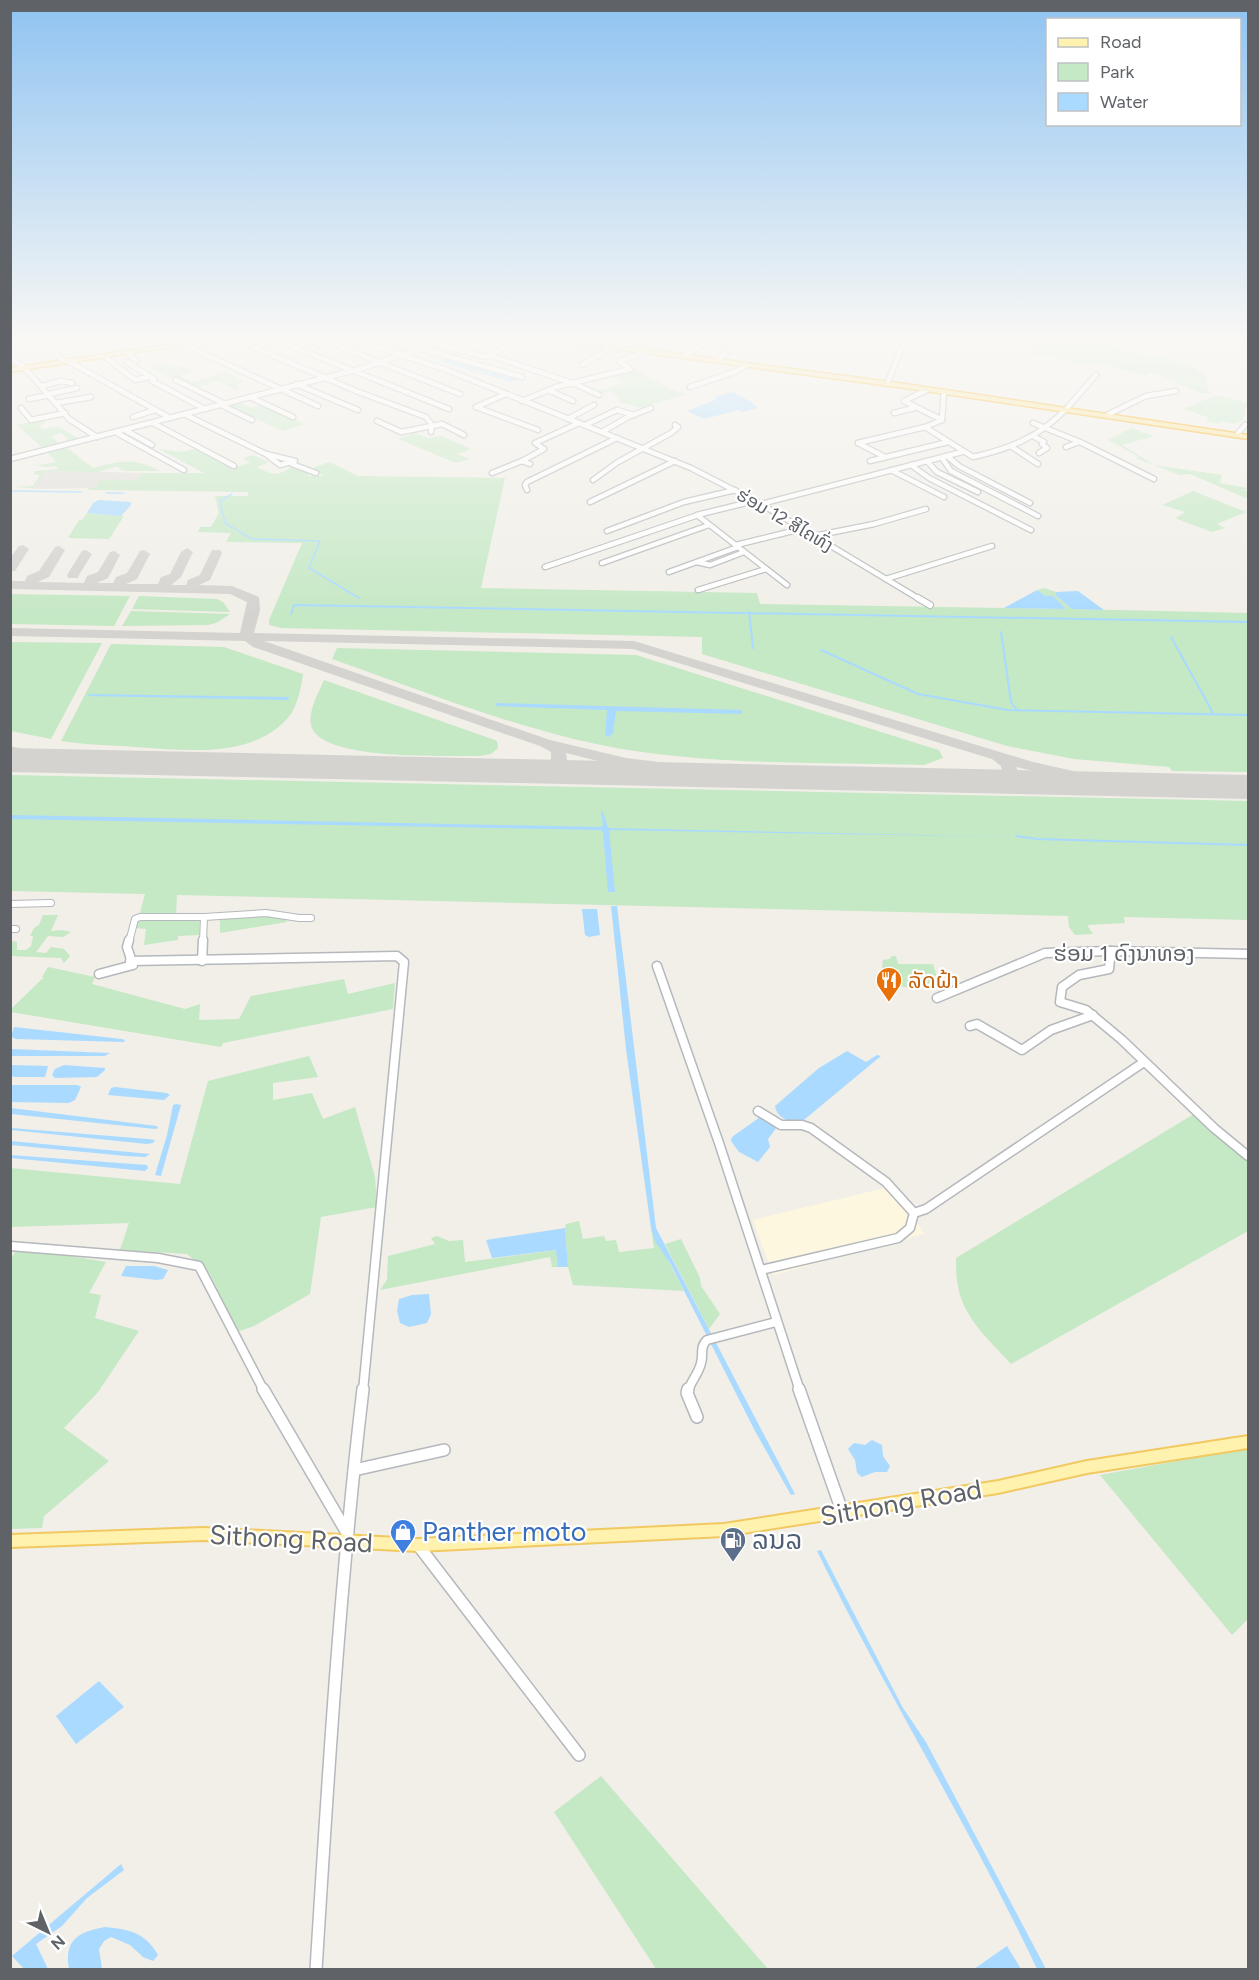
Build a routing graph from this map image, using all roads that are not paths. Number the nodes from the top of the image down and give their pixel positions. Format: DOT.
graph roads {
  1 [pos="88,431"];
  2 [pos="121,431"];
  3 [pos="128,431"];
  4 [pos="169,431"];
  5 [pos="220,431"];
  6 [pos="457,431"];
  7 [pos="563,431"];
  8 [pos="673,431"];
  9 [pos="905,431"];
  10 [pos="932,431"];
  11 [pos="1042,431"];
  12 [pos="1058,431"];
  13 [pos="1217,431"];
  14 [pos="1227,431"];
  15 [pos="602,432"];
  16 [pos="117,433"];
  17 [pos="1238,433"];
  18 [pos="464,435"];
  19 [pos="1033,436"];
  20 [pos="1248,436"];
  21 [pos="97,437"];
  22 [pos="617,438"];
  23 [pos="948,442"];
  24 [pos="1079,442"];
  25 [pos="152,445"];
  26 [pos="1011,447"];
  27 [pos="1066,447"];
  28 [pos="643,449"];
  29 [pos="962,452"];
  30 [pos="1039,453"];
  31 [pos="266,454"];
  32 [pos="885,457"];
  33 [pos="945,457"];
  34 [pos="10,459"];
  35 [pos="522,461"];
  36 [pos="675,461"];
  37 [pos="870,461"];
  38 [pos="927,461"];
  39 [pos="292,464"];
  40 [pos="530,464"];
  41 [pos="1038,464"];
  42 [pos="911,465"];
  43 [pos="234,466"];
  44 [pos="184,470"];
  45 [pos="891,470"];
  46 [pos="492,472"];
  47 [pos="316,473"];
  48 [pos="1154,479"];
  49 [pos="593,480"];
  50 [pos="527,490"];
  51 [pos="735,490"];
  52 [pos="978,492"];
  53 [pos="944,497"];
  54 [pos="754,501"];
  55 [pos="590,502"];
  56 [pos="1030,503"];
  57 [pos="761,504"];
  58 [pos="926,509"];
  59 [pos="697,515"];
  60 [pos="1038,516"];
  61 [pos="709,525"];
  62 [pos="801,529"];
  63 [pos="1031,530"];
  64 [pos="607,531"];
  65 [pos="814,537"];
  66 [pos="737,546"];
  67 [pos="992,546"];
  68 [pos="744,552"];
  69 [pos="697,562"];
  70 [pos="602,563"];
  71 [pos="545,567"];
  72 [pos="766,569"];
  73 [pos="669,572"];
  74 [pos="886,579"];
  75 [pos="787,585"];
  76 [pos="698,590"];
  77 [pos="930,604"];
  78 [pos="51,903"];
  79 [pos="10,904"];
  80 [pos="204,917"];
  81 [pos="311,918"];
  82 [pos="1111,951"];
  83 [pos="1248,954"];
  84 [pos="130,961"];
  85 [pos="202,961"];
  86 [pos="657,966"];
  87 [pos="99,974"];
  88 [pos="937,998"];
  89 [pos="1093,1016"];
  90 [pos="970,1026"];
  91 [pos="1144,1062"];
  92 [pos="758,1111"];
  93 [pos="1248,1156"];
  94 [pos="914,1213"];
  95 [pos="10,1246"];
  96 [pos="761,1270"];
  97 [pos="776,1322"];
  98 [pos="698,1417"];
  99 [pos="1248,1442"];
  100 [pos="444,1450"];
  101 [pos="354,1470"];
  102 [pos="842,1511"];
  103 [pos="346,1536"];
  104 [pos="10,1541"];
  105 [pos="418,1545"];
  106 [pos="579,1755"];
  107 [pos="316,1970"];
  1 -- 21 [label="street"];
  2 -- 16 [label="street"];
  3 -- 25 [label="street"];
  4 -- 43 [label="street"];
  5 -- 31 [label="street"];
  6 -- 18 [label="street"];
  7 -- 35 [label="street"];
  8 -- 28 [label="street"];
  9 -- 32 [label="street"];
  10 -- 23 [label="street"];
  11 -- 19 [label="street"];
  12 -- 24 [label="street"];
  13 -- 20 [label="highway"];
  14 -- 17 [label="highway"];
  15 -- 22 [label="street, ຮ່ອມ 12 ສີໄຄທົ່ງ"];
  16 -- 21 [label="street"];
  16 -- 44 [label="street"];
  17 -- 20 [label="highway"];
  19 -- 26 [label="street"];
  19 -- 30 [label="street"];
  21 -- 34 [label="street"];
  22 -- 28 [label="street, ຮ່ອມ 12 ສີໄຄທົ່ງ"];
  22 -- 50 [label="street"];
  23 -- 29 [label="street"];
  23 -- 32 [label="street"];
  24 -- 27 [label="street"];
  24 -- 48 [label="street"];
  26 -- 29 [label="street"];
  26 -- 41 [label="street"];
  28 -- 36 [label="street, ຮ່ອມ 12 ສີໄຄທົ່ງ"];
  28 -- 49 [label="street"];
  29 -- 33 [label="street"];
  31 -- 39 [label="street"];
  31 -- 39 [label="street"];
  32 -- 37 [label="street"];
  33 -- 38 [label="street"];
  33 -- 56 [label="street"];
  33 -- 60 [label="street"];
  35 -- 40 [label="street"];
  35 -- 46 [label="street"];
  36 -- 51 [label="street, ຮ່ອມ 12 ສີໄຄທົ່ງ"];
  36 -- 55 [label="street"];
  38 -- 42 [label="street"];
  38 -- 52 [label="street"];
  39 -- 47 [label="street"];
  42 -- 45 [label="street"];
  42 -- 63 [label="street"];
  45 -- 53 [label="street"];
  45 -- 57 [label="street"];
  51 -- 54 [label="street, ຮ່ອມ 12 ສີໄຄທົ່ງ"];
  51 -- 64 [label="street"];
  54 -- 57 [label="street, ຮ່ອມ 12 ສີໄຄທົ່ງ"];
  54 -- 59 [label="street"];
  57 -- 62 [label="street, ຮ່ອມ 12 ສີໄຄທົ່ງ"];
  58 -- 65 [label="street"];
  59 -- 61 [label="street"];
  59 -- 71 [label="street"];
  61 -- 66 [label="street"];
  61 -- 70 [label="street"];
  62 -- 65 [label="street, ຮ່ອມ 12 ສີໄຄທົ່ງ"];
  62 -- 66 [label="street"];
  65 -- 74 [label="street, ຮ່ອມ 12 ສີໄຄທົ່ງ"];
  66 -- 68 [label="street"];
  66 -- 69 [label="street"];
  67 -- 74 [label="street"];
  68 -- 69 [label="street"];
  68 -- 72 [label="street"];
  69 -- 73 [label="street"];
  72 -- 75 [label="street"];
  72 -- 76 [label="street"];
  74 -- 77 [label="street, ຮ່ອມ 12 ສີໄຄທົ່ງ"];
  78 -- 79 [label="street"];
  80 -- 81 [label="street"];
  80 -- 84 [label="street"];
  80 -- 85 [label="street"];
  82 -- 83 [label="street, ຮ່ອມ 1 ດົງນາທອງ"];
  82 -- 88 [label="street, ຮ່ອມ 1 ດົງນາທອງ"];
  82 -- 89 [label="street"];
  84 -- 85 [label="street"];
  84 -- 87 [label="street"];
  85 -- 101 [label="street"];
  86 -- 96 [label="street"];
  89 -- 90 [label="street"];
  89 -- 91 [label="street"];
  91 -- 93 [label="street"];
  91 -- 94 [label="street"];
  92 -- 94 [label="street"];
  94 -- 96 [label="street"];
  95 -- 103 [label="street"];
  96 -- 97 [label="street"];
  97 -- 98 [label="street"];
  97 -- 102 [label="street"];
  99 -- 102 [label="main road, Sithong Road"];
  100 -- 101 [label="street"];
  101 -- 103 [label="street"];
  102 -- 105 [label="main road, Sithong Road"];
  103 -- 104 [label="main road, Sithong Road"];
  103 -- 105 [label="main road, Sithong Road"];
  103 -- 107 [label="street"];
  105 -- 106 [label="street"];
}
